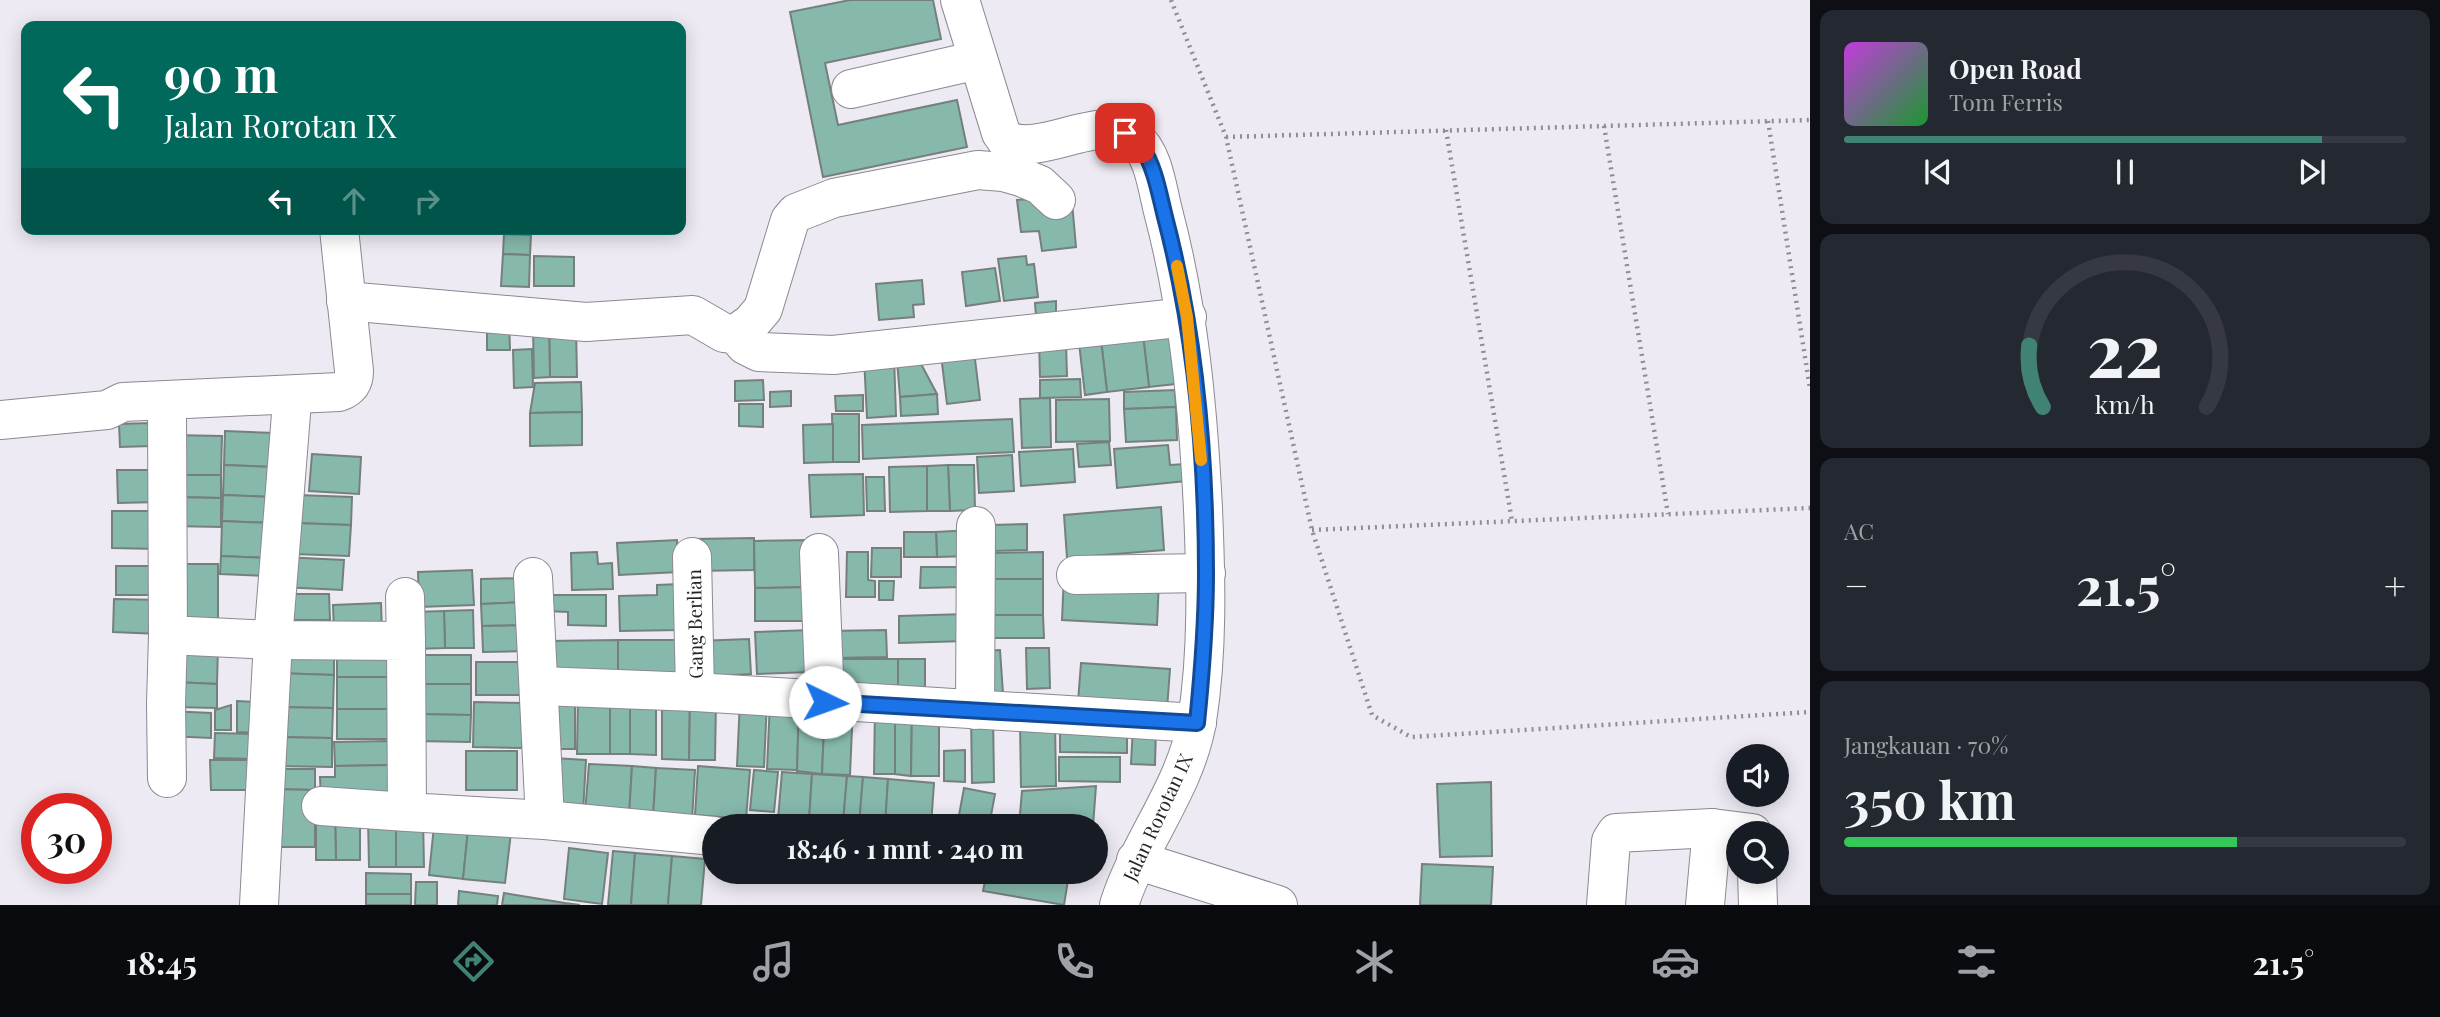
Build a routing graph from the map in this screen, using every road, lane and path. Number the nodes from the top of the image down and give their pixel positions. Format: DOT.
graph roads {
  1 [pos="960,0"];
  2 [pos="1171,0"];
  3 [pos="978,60"];
  4 [pos="851,89"];
  5 [pos="1810,120"];
  6 [pos="1768,121"];
  7 [pos="1604,126"];
  8 [pos="1446,130"];
  9 [pos="1226,136"];
  10 [pos="1056,200"];
  11 [pos="340,235"];
  12 [pos="346,301"];
  13 [pos="1187,317"];
  14 [pos="736,334"];
  15 [pos="1810,389"];
  16 [pos="291,414"];
  17 [pos="167,415"];
  18 [pos="0,420"];
  19 [pos="1810,508"];
  20 [pos="1668,514"];
  21 [pos="1512,522"];
  22 [pos="976,526"];
  23 [pos="1312,530"];
  24 [pos="819,553"];
  25 [pos="692,557"];
  26 [pos="1206,573"];
  27 [pos="1076,575"];
  28 [pos="533,577"];
  29 [pos="405,597"];
  30 [pos="168,635"];
  31 [pos="273,640"];
  32 [pos="406,641"];
  33 [pos="540,686"];
  34 [pos="695,692"];
  35 [pos="825,702"];
  36 [pos="975,710"];
  37 [pos="1810,712"];
  38 [pos="1197,723"];
  39 [pos="167,778"];
  40 [pos="321,806"];
  41 [pos="407,812"];
  42 [pos="545,820"];
  43 [pos="1712,828"];
  44 [pos="1726,830"];
  45 [pos="702,835"];
  46 [pos="1757,884"];
  47 [pos="1121,887"];
  48 [pos="259,905"];
  49 [pos="1278,905"];
  50 [pos="1606,905"];
  51 [pos="1705,905"];
  52 [pos="1758,905"];
  1 -- 3 [label="street, Jalan Rorotan IX"];
  2 -- 9 [label="path"];
  3 -- 4 [label="street"];
  3 -- 13 [label="street, Jalan Rorotan IX"];
  5 -- 6 [label="path"];
  6 -- 7 [label="path"];
  6 -- 15 [label="path"];
  7 -- 8 [label="path"];
  7 -- 20 [label="path"];
  8 -- 9 [label="path"];
  8 -- 21 [label="path"];
  9 -- 23 [label="path"];
  10 -- 14 [label="street"];
  11 -- 12 [label="street"];
  12 -- 14 [label="street"];
  12 -- 18 [label="street"];
  13 -- 14 [label="street"];
  13 -- 26 [label="street, Jalan Rorotan IX"];
  16 -- 31 [label="street"];
  17 -- 30 [label="street"];
  19 -- 20 [label="path"];
  20 -- 21 [label="path"];
  21 -- 23 [label="path"];
  22 -- 36 [label="street"];
  23 -- 37 [label="path"];
  24 -- 35 [label="street"];
  25 -- 34 [label="street, Gang Berlian"];
  26 -- 27 [label="street"];
  26 -- 38 [label="street, Jalan Rorotan IX"];
  28 -- 33 [label="street"];
  29 -- 32 [label="street"];
  30 -- 31 [label="street"];
  30 -- 39 [label="street"];
  31 -- 32 [label="street"];
  31 -- 48 [label="street"];
  32 -- 41 [label="street"];
  33 -- 34 [label="street"];
  33 -- 42 [label="street"];
  34 -- 35 [label="street"];
  35 -- 36 [label="street"];
  36 -- 38 [label="street"];
  38 -- 47 [label="street, Jalan Rorotan IX"];
  40 -- 41 [label="street"];
  41 -- 42 [label="street"];
  42 -- 45 [label="street"];
  43 -- 44 [label="street"];
  43 -- 50 [label="street"];
  43 -- 51 [label="street"];
  46 -- 52 [label="street"];
  47 -- 49 [label="street"];
}
